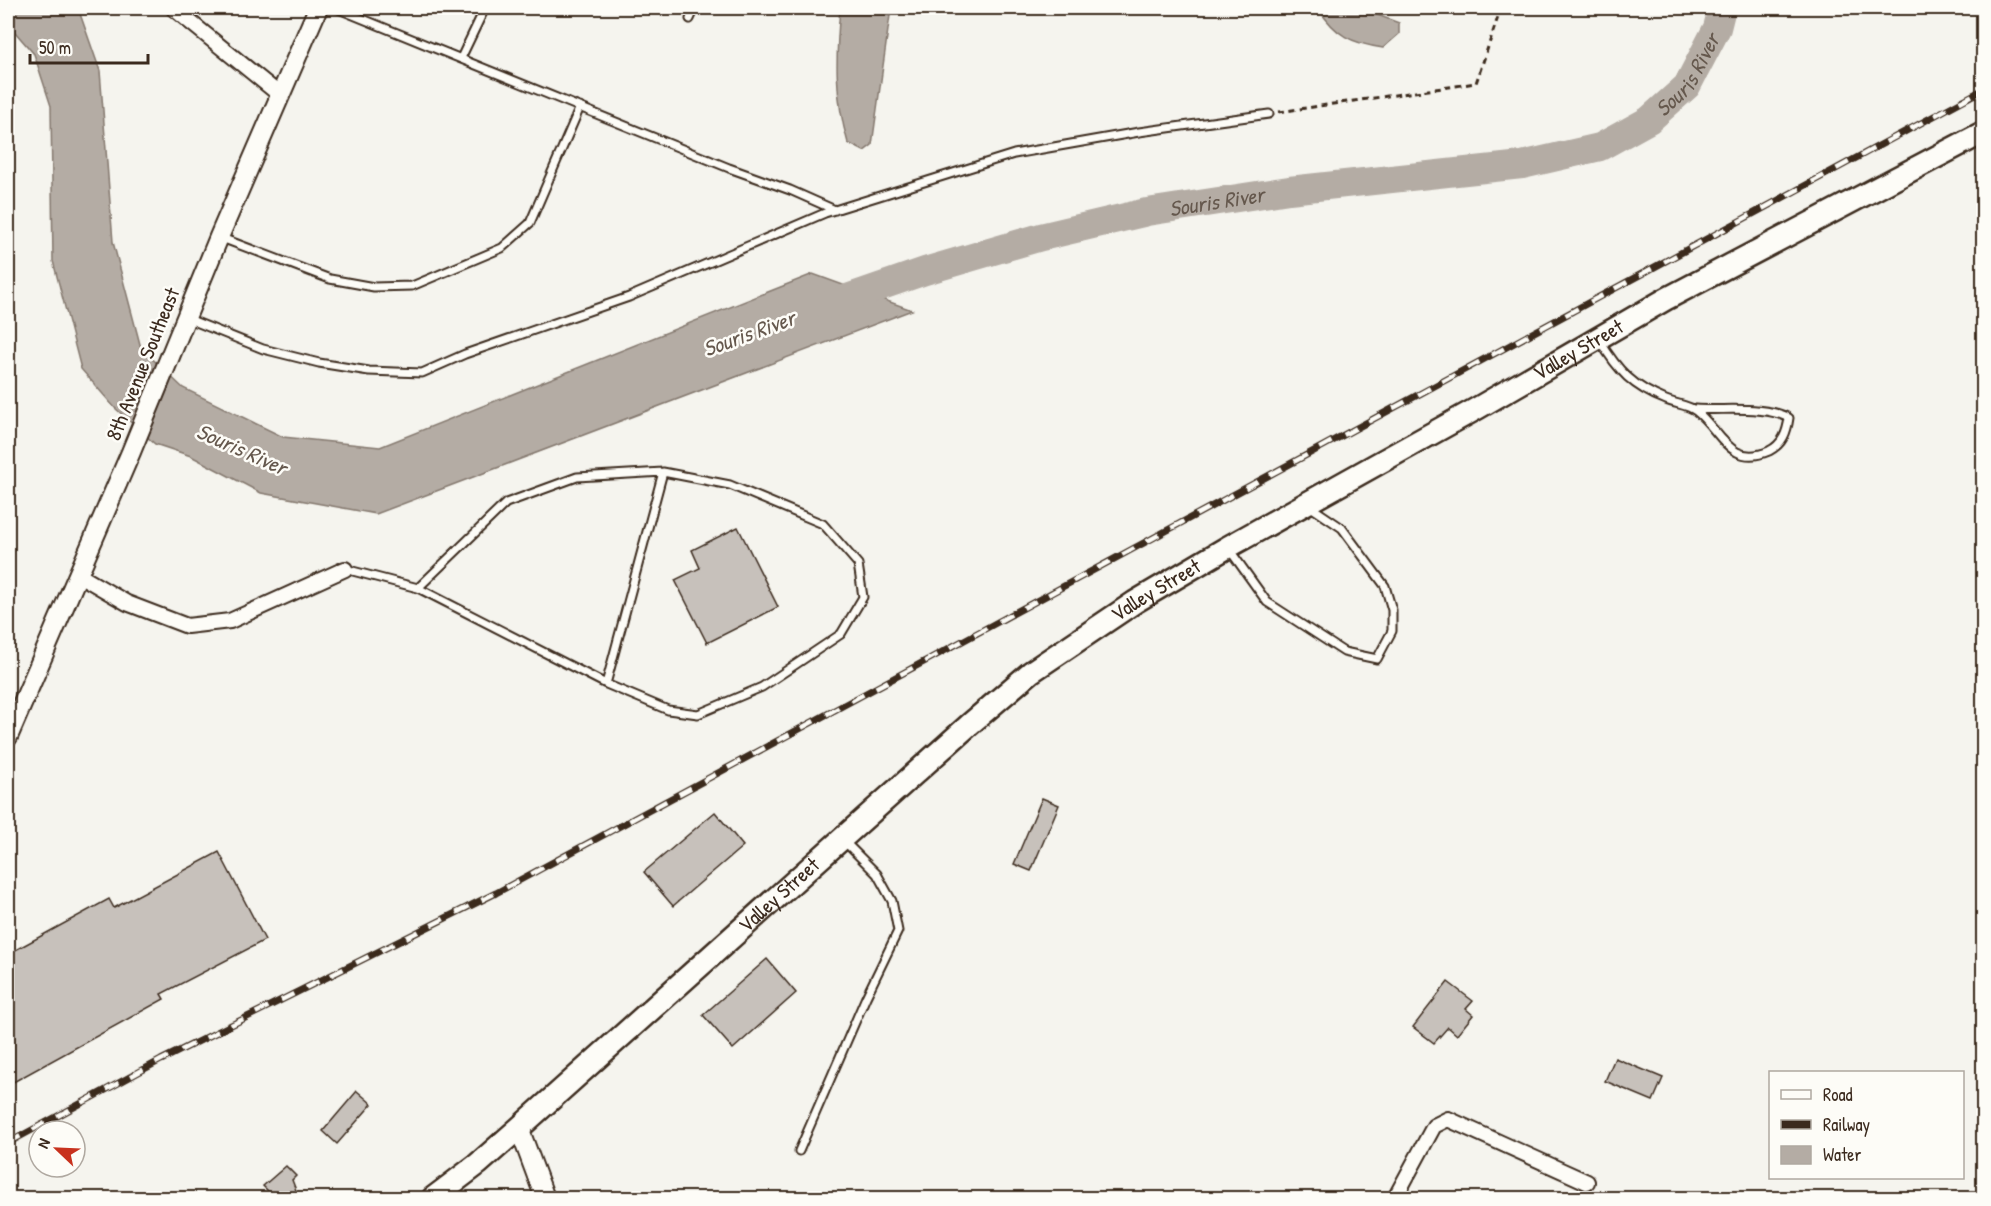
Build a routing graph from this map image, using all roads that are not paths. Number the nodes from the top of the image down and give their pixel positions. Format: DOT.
graph roads {
  1 [pos="173,8"];
  2 [pos="318,8"];
  3 [pos="336,8"];
  4 [pos="485,8"];
  5 [pos="695,8"];
  6 [pos="690,19"];
  7 [pos="461,58"];
  8 [pos="280,95"];
  9 [pos="580,107"];
  10 [pos="1269,114"];
  11 [pos="1983,132"];
  12 [pos="836,210"];
  13 [pos="219,237"];
  14 [pos="186,318"];
  15 [pos="1598,338"];
  16 [pos="1695,409"];
  17 [pos="663,472"];
  18 [pos="1306,504"];
  19 [pos="1228,547"];
  20 [pos="345,568"];
  21 [pos="79,575"];
  22 [pos="418,588"];
  23 [pos="606,684"];
  24 [pos="8,737"];
  25 [pos="842,839"];
  26 [pos="519,1128"];
  27 [pos="799,1151"];
  28 [pos="1587,1182"];
  29 [pos="433,1198"];
  30 [pos="545,1198"];
  31 [pos="1395,1198"];
  1 -- 8 [label="street"];
  2 -- 8 [label="street, 8th Avenue Southeast"];
  3 -- 7 [label="lane"];
  4 -- 7 [label="lane"];
  5 -- 6 [label="lane"];
  7 -- 9 [label="lane"];
  8 -- 13 [label="street, 8th Avenue Southeast"];
  9 -- 12 [label="lane"];
  9 -- 13 [label="lane"];
  10 -- 12 [label="lane"];
  11 -- 15 [label="main road, Valley Street"];
  12 -- 14 [label="lane"];
  13 -- 14 [label="street, 8th Avenue Southeast"];
  14 -- 21 [label="street, 8th Avenue Southeast"];
  15 -- 16 [label="lane"];
  15 -- 18 [label="main road, Valley Street"];
  16 -- 16 [label="lane"];
  17 -- 22 [label="lane"];
  17 -- 23 [label="lane"];
  17 -- 23 [label="lane"];
  18 -- 19 [label="main road, Valley Street"];
  18 -- 19 [label="lane"];
  19 -- 25 [label="main road, Valley Street"];
  20 -- 21 [label="street"];
  20 -- 22 [label="lane"];
  21 -- 24 [label="street, 8th Avenue Southeast"];
  22 -- 23 [label="lane"];
  25 -- 26 [label="main road, Valley Street"];
  25 -- 27 [label="lane"];
  26 -- 29 [label="main road, Valley Street"];
  26 -- 30 [label="street"];
  28 -- 31 [label="street"];
}
